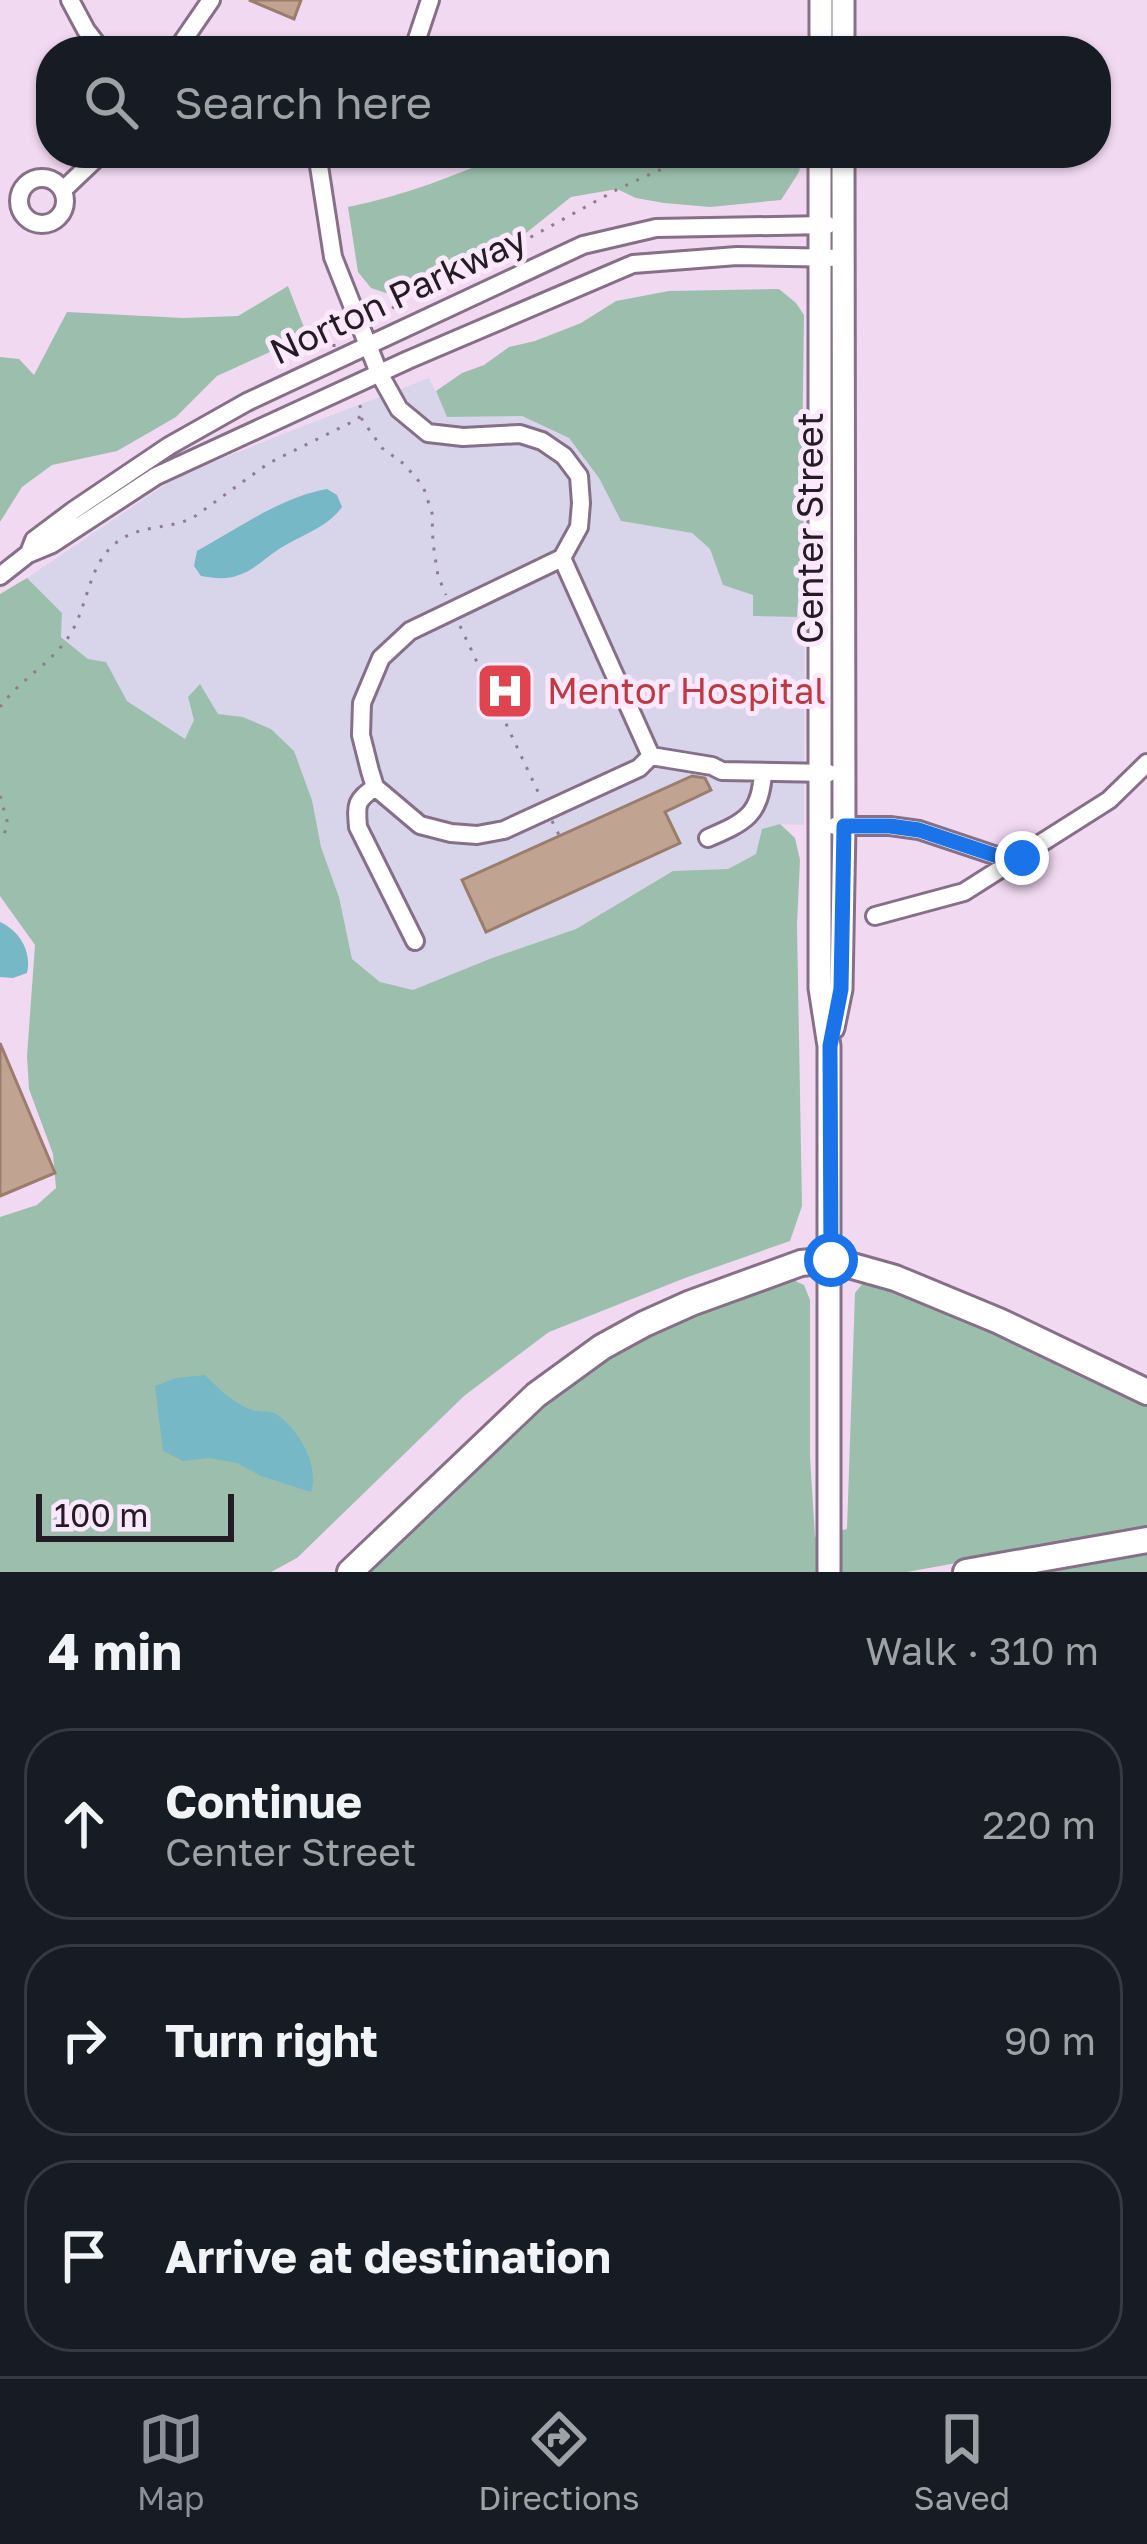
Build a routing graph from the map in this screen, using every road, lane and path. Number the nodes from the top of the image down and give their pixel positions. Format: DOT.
graph roads {
  1 [pos="70,0"];
  2 [pos="211,0"];
  3 [pos="430,0"];
  4 [pos="821,0"];
  5 [pos="843,0"];
  6 [pos="91,36"];
  7 [pos="186,36"];
  8 [pos="418,36"];
  9 [pos="821,36"];
  10 [pos="843,36"];
  11 [pos="86,168"];
  12 [pos="319,168"];
  13 [pos="822,168"];
  14 [pos="841,168"];
  15 [pos="63,190"];
  16 [pos="832,225"];
  17 [pos="832,258"];
  18 [pos="368,346"];
  19 [pos="379,373"];
  20 [pos="28,554"];
  21 [pos="562,558"];
  22 [pos="5,572"];
  23 [pos="652,756"];
  24 [pos="1147,763"];
  25 [pos="763,772"];
  26 [pos="833,773"];
  27 [pos="375,787"];
  28 [pos="0,796"];
  29 [pos="833,826"];
  30 [pos="0,836"];
  31 [pos="708,838"];
  32 [pos="1015,862"];
  33 [pos="875,916"];
  34 [pos="415,941"];
  35 [pos="831,1260"];
  36 [pos="1147,1392"];
  37 [pos="1147,1540"];
  38 [pos="350,1572"];
  39 [pos="829,1572"];
  40 [pos="966,1572"];
  1 -- 6 [label="street"];
  2 -- 7 [label="street"];
  3 -- 8 [label="street"];
  4 -- 9 [label="main road"];
  5 -- 10 [label="main road"];
  11 -- 15 [label="street"];
  12 -- 18 [label="street"];
  13 -- 16 [label="main road, Center Street"];
  14 -- 16 [label="main road, Center Street"];
  16 -- 17 [label="main road, Center Street"];
  16 -- 18 [label="street, Norton Parkway"];
  17 -- 19 [label="street, Norton Parkway"];
  17 -- 26 [label="main road, Center Street"];
  18 -- 19 [label="street"];
  18 -- 20 [label="street, Norton Parkway"];
  19 -- 20 [label="street, Norton Parkway"];
  19 -- 21 [label="street"];
  20 -- 22 [label="street, Norton Parkway"];
  21 -- 23 [label="street"];
  21 -- 27 [label="street"];
  23 -- 25 [label="street"];
  23 -- 27 [label="street"];
  24 -- 32 [label="street"];
  25 -- 26 [label="street"];
  25 -- 31 [label="street"];
  26 -- 29 [label="main road, Center Street"];
  27 -- 34 [label="street"];
  28 -- 30 [label="path"];
  29 -- 32 [label="street"];
  29 -- 35 [label="main road, Center Street"];
  32 -- 33 [label="street"];
  35 -- 36 [label="highway"];
  35 -- 38 [label="highway"];
  35 -- 39 [label="main road, Center Street"];
  37 -- 40 [label="highway"];
}
